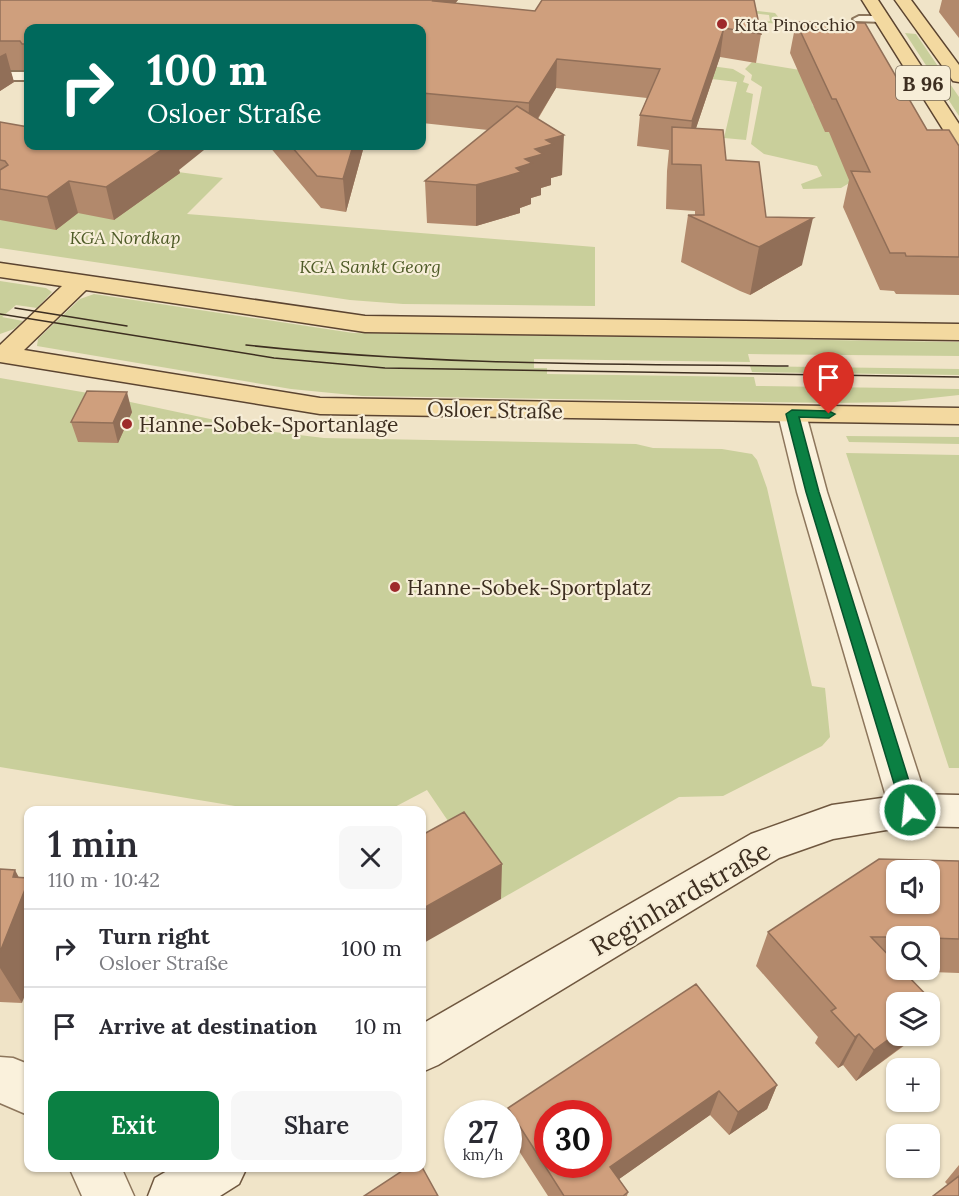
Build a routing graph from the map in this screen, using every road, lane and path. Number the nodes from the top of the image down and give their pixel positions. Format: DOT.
graph roads {
  1 [pos="870,0"];
  2 [pos="903,0"];
  3 [pos="860,19"];
  4 [pos="882,19"];
  5 [pos="959,77"];
  6 [pos="959,139"];
  7 [pos="0,270"];
  8 [pos="80,283"];
  9 [pos="959,332"];
  10 [pos="3,354"];
  11 [pos="792,414"];
  12 [pos="959,416"];
  13 [pos="910,810"];
  14 [pos="959,811"];
  15 [pos="426,1047"];
  16 [pos="0,1080"];
  17 [pos="24,1089"];
  18 [pos="97,1172"];
  19 [pos="214,1172"];
  20 [pos="109,1196"];
  21 [pos="173,1196"];
  1 -- 4 [label="main road, B 96"];
  2 -- 5 [label="main road, B 96"];
  3 -- 4 [label="lane"];
  4 -- 6 [label="main road, B 96"];
  7 -- 8 [label="main road"];
  8 -- 9 [label="main road"];
  8 -- 10 [label="main road"];
  10 -- 11 [label="main road, Osloer Straße"];
  11 -- 12 [label="main road, Osloer Straße"];
  11 -- 13 [label="street"];
  13 -- 14 [label="street, Reginhardstraße"];
  13 -- 15 [label="street, Reginhardstraße"];
  16 -- 17 [label="street"];
  18 -- 20 [label="street"];
  19 -- 21 [label="street"];
}
